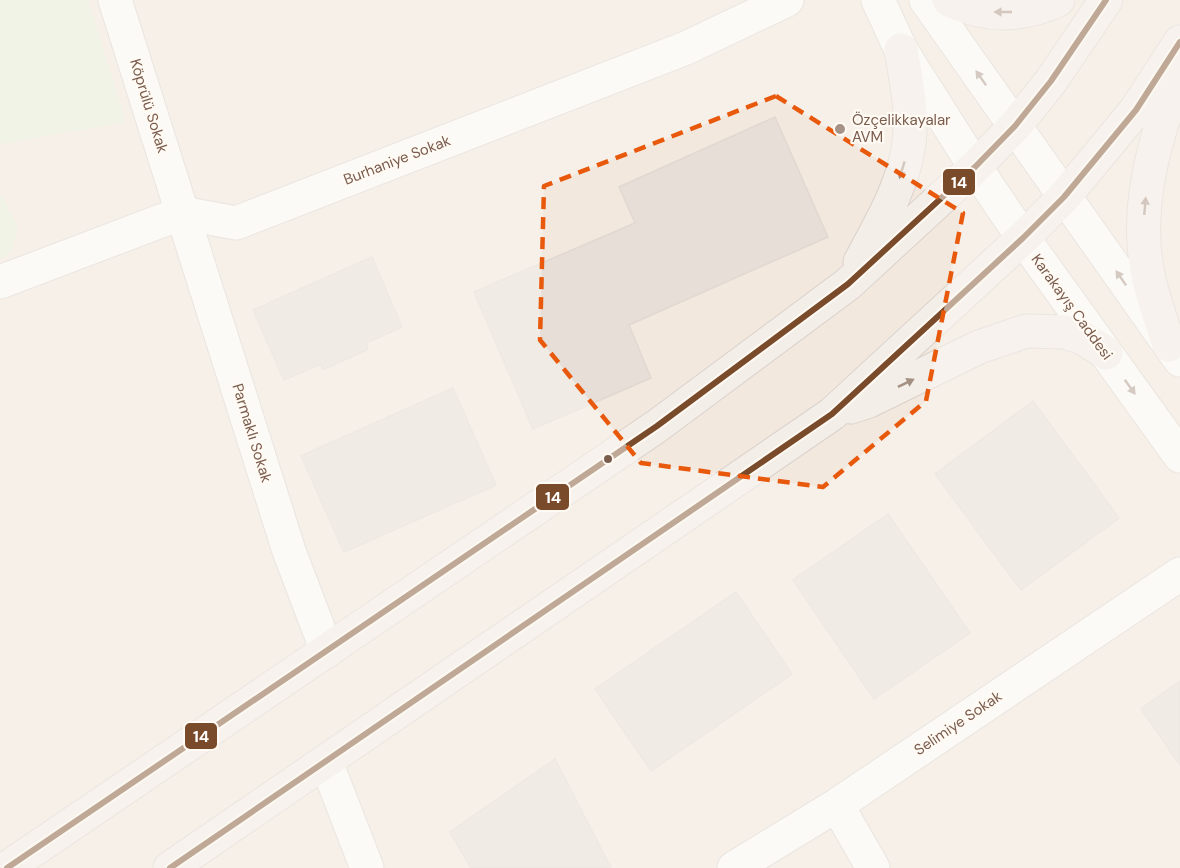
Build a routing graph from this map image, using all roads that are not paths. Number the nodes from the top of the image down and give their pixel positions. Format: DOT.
graph roads {
  1 [pos="115,0"];
  2 [pos="787,0"];
  3 [pos="878,0"];
  4 [pos="926,0"];
  5 [pos="949,0"];
  6 [pos="1058,0"];
  7 [pos="1106,0"];
  8 [pos="1180,42"];
  9 [pos="901,50"];
  10 [pos="1180,72"];
  11 [pos="1015,126"];
  12 [pos="975,167"];
  13 [pos="1064,197"];
  14 [pos="182,213"];
  15 [pos="1023,238"];
  16 [pos="0,282"];
  17 [pos="848,284"];
  18 [pos="1106,353"];
  19 [pos="1175,353"];
  20 [pos="832,414"];
  21 [pos="1180,456"];
  22 [pos="1180,574"];
  23 [pos="327,651"];
  24 [pos="326,762"];
  25 [pos="837,805"];
  26 [pos="0,862"];
  27 [pos="5,868"];
  28 [pos="170,868"];
  29 [pos="366,868"];
  30 [pos="734,868"];
  31 [pos="873,868"];
  1 -- 14 [label="street, Köprülü Sokak"];
  2 -- 14 [label="street, Burhaniye Sokak"];
  3 -- 9 [label="street, Karakayış Caddesi"];
  11 -- 4 [label="street, one-way"];
  6 -- 5 [label="main road, one-way"];
  7 -- 11 [label="main road"];
  8 -- 13 [label="main road"];
  9 -- 12 [label="street, Karakayış Caddesi"];
  9 -- 17 [label="main road, one-way"];
  19 -- 10 [label="main road, one-way"];
  11 -- 12 [label="main road"];
  11 -- 13 [label="street"];
  12 -- 15 [label="street, Karakayış Caddesi"];
  12 -- 17 [label="main road"];
  13 -- 15 [label="main road"];
  19 -- 13 [label="street, one-way"];
  14 -- 16 [label="street"];
  14 -- 23 [label="street, Parmaklı Sokak"];
  15 -- 18 [label="street, Karakayış Caddesi"];
  15 -- 20 [label="main road"];
  17 -- 23 [label="main road"];
  20 -- 18 [label="main road, one-way"];
  18 -- 21 [label="street, Karakayış Caddesi, one-way"];
  20 -- 24 [label="main road"];
  22 -- 25 [label="street, Selimiye Sokak"];
  23 -- 27 [label="main road"];
  24 -- 28 [label="main road"];
  24 -- 29 [label="street"];
  25 -- 30 [label="street, Selimiye Sokak"];
  25 -- 31 [label="street"];
  26 -- 27 [label="street"];
}
